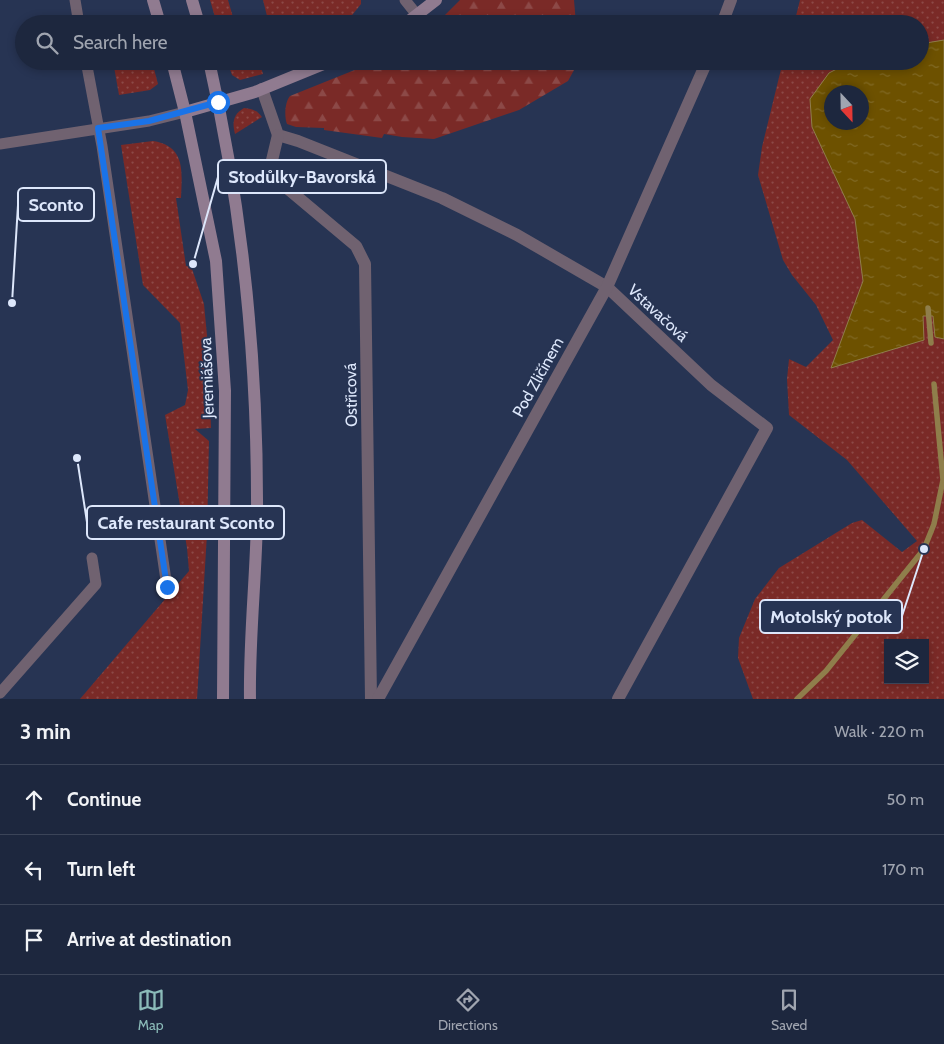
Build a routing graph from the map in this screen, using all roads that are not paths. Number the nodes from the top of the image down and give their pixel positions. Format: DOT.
graph roads {
  1 [pos="75,0"];
  2 [pos="153,0"];
  3 [pos="192,0"];
  4 [pos="405,0"];
  5 [pos="436,0"];
  6 [pos="731,0"];
  7 [pos="78,15"];
  8 [pos="157,15"];
  9 [pos="196,15"];
  10 [pos="417,15"];
  11 [pos="725,15"];
  12 [pos="88,70"];
  13 [pos="174,70"];
  14 [pos="211,70"];
  15 [pos="309,70"];
  16 [pos="703,70"];
  17 [pos="262,89"];
  18 [pos="218,102"];
  19 [pos="185,112"];
  20 [pos="98,128"];
  21 [pos="278,135"];
  22 [pos="0,144"];
  23 [pos="607,287"];
  24 [pos="92,558"];
  25 [pos="167,587"];
  26 [pos="0,693"];
  27 [pos="223,699"];
  28 [pos="250,699"];
  29 [pos="371,699"];
  30 [pos="378,699"];
  31 [pos="618,699"];
  1 -- 7 [label="lane"];
  2 -- 8 [label="main road"];
  3 -- 9 [label="main road"];
  4 -- 10 [label="lane"];
  5 -- 10 [label="main road"];
  6 -- 11 [label="street"];
  12 -- 20 [label="lane"];
  13 -- 19 [label="main road, Jeremiášova"];
  14 -- 18 [label="main road"];
  15 -- 17 [label="main road"];
  16 -- 23 [label="street, Pod Zličínem"];
  17 -- 18 [label="main road"];
  17 -- 21 [label="street"];
  18 -- 19 [label="main road"];
  18 -- 28 [label="main road"];
  19 -- 20 [label="lane"];
  19 -- 27 [label="main road, Jeremiášova"];
  20 -- 22 [label="lane"];
  20 -- 25 [label="lane"];
  21 -- 23 [label="street, Vstavačová"];
  21 -- 29 [label="street, Ostřicová"];
  23 -- 30 [label="street, Pod Zličínem"];
  23 -- 31 [label="street, Vstavačová"];
  24 -- 26 [label="lane"];
}
